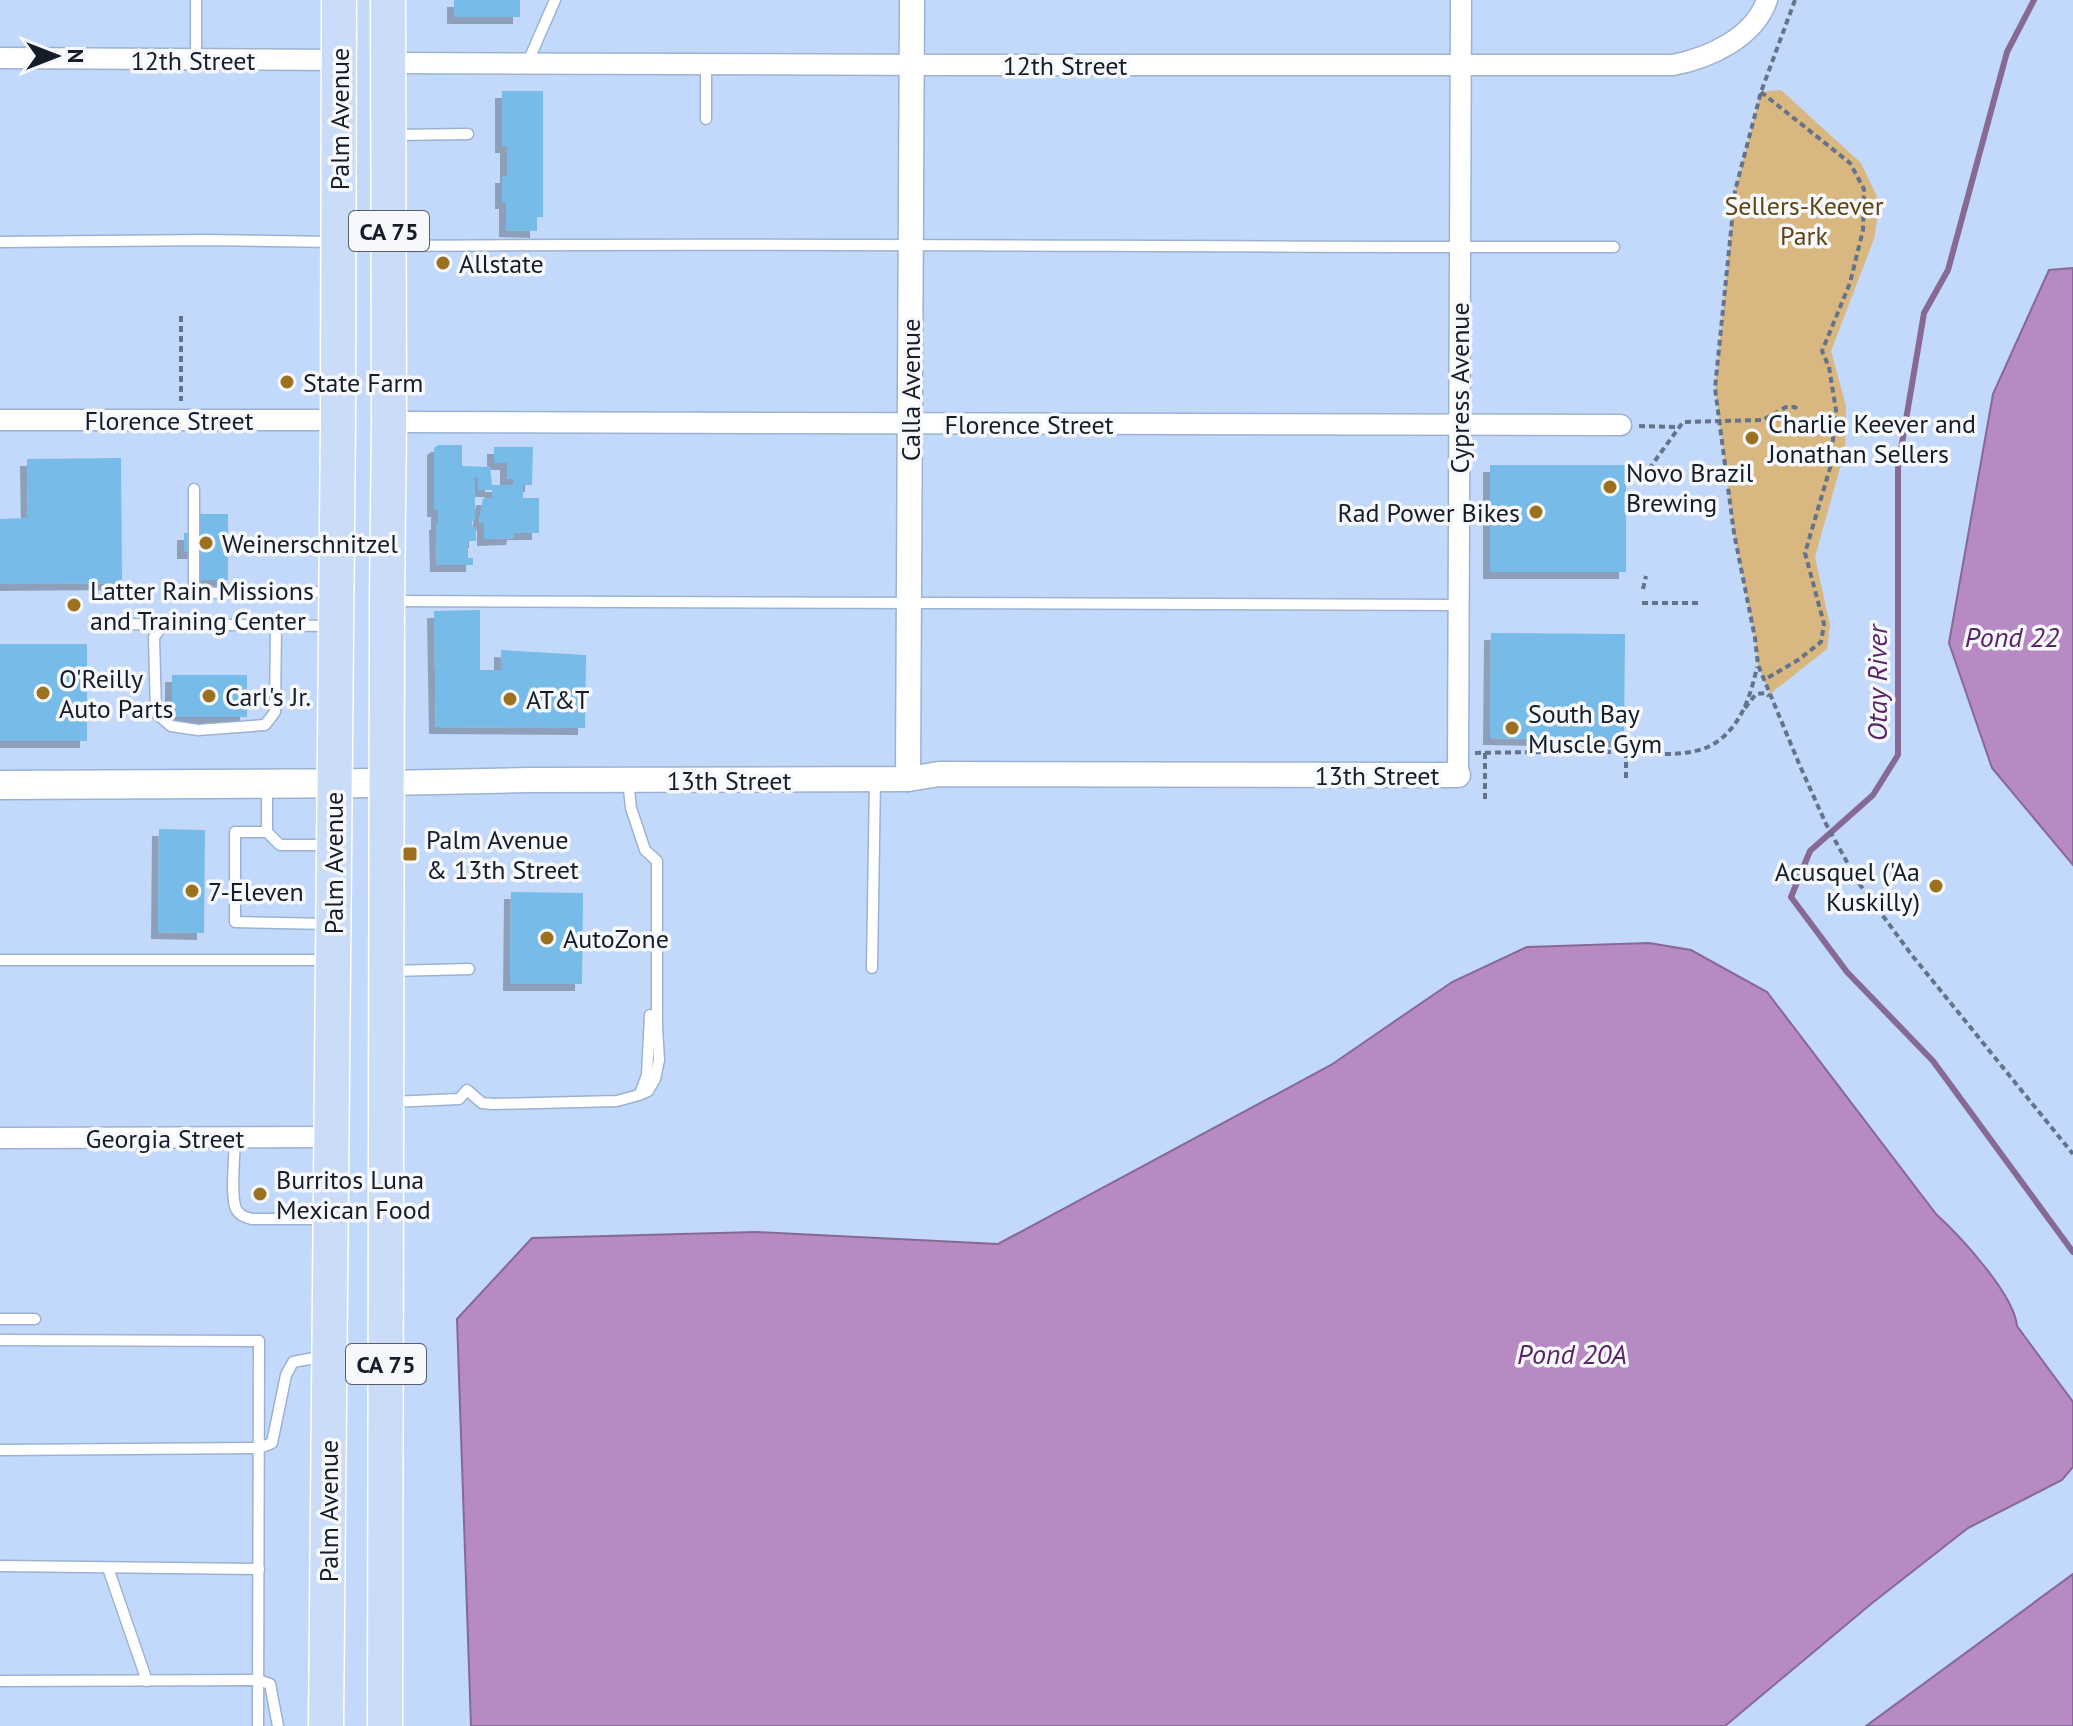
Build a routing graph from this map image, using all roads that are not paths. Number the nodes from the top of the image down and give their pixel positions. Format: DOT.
graph roads {
  1 [pos="196,0"];
  2 [pos="339,0"];
  3 [pos="388,0"];
  4 [pos="555,0"];
  5 [pos="912,0"];
  6 [pos="1461,0"];
  7 [pos="1767,0"];
  8 [pos="0,58"];
  9 [pos="196,60"];
  10 [pos="339,60"];
  11 [pos="388,63"];
  12 [pos="527,64"];
  13 [pos="706,64"];
  14 [pos="911,65"];
  15 [pos="1461,65"];
  16 [pos="706,119"];
  17 [pos="468,134"];
  18 [pos="388,135"];
  19 [pos="0,242"];
  20 [pos="339,242"];
  21 [pos="389,246"];
  22 [pos="910,246"];
  23 [pos="1460,247"];
  24 [pos="1614,247"];
  25 [pos="0,420"];
  26 [pos="338,420"];
  27 [pos="389,422"];
  28 [pos="910,424"];
  29 [pos="1459,425"];
  30 [pos="1626,425"];
  31 [pos="194,489"];
  32 [pos="336,592"];
  33 [pos="387,601"];
  34 [pos="909,604"];
  35 [pos="1459,605"];
  36 [pos="118,624"];
  37 [pos="163,625"];
  38 [pos="276,625"];
  39 [pos="336,626"];
  40 [pos="1458,775"];
  41 [pos="875,779"];
  42 [pos="908,779"];
  43 [pos="628,780"];
  44 [pos="334,783"];
  45 [pos="387,783"];
  46 [pos="267,784"];
  47 [pos="0,785"];
  48 [pos="267,832"];
  49 [pos="333,846"];
  50 [pos="333,924"];
  51 [pos="0,960"];
  52 [pos="333,960"];
  53 [pos="872,968"];
  54 [pos="469,969"];
  55 [pos="387,972"];
  56 [pos="386,1102"];
  57 [pos="235,1137"];
  58 [pos="330,1137"];
  59 [pos="0,1138"];
  60 [pos="330,1219"];
  61 [pos="0,1319"];
  62 [pos="35,1319"];
  63 [pos="0,1340"];
  64 [pos="329,1355"];
  65 [pos="259,1448"];
  66 [pos="0,1450"];
  67 [pos="0,1566"];
  68 [pos="108,1568"];
  69 [pos="259,1569"];
  70 [pos="258,1680"];
  71 [pos="0,1681"];
  72 [pos="147,1681"];
  73 [pos="258,1726"];
  74 [pos="278,1726"];
  75 [pos="326,1726"];
  76 [pos="385,1726"];
  1 -- 9 [label="lane"];
  2 -- 10 [label="highway, Palm Avenue / CA 75"];
  3 -- 11 [label="highway, Palm Avenue / CA 75"];
  4 -- 12 [label="lane"];
  5 -- 14 [label="street, Calla Avenue"];
  6 -- 15 [label="street, Cypress Avenue"];
  7 -- 15 [label="street, 12th Street"];
  8 -- 9 [label="street, 12th Street"];
  9 -- 10 [label="street, 12th Street"];
  10 -- 20 [label="highway, Palm Avenue / CA 75"];
  10 -- 21 [label="highway"];
  11 -- 12 [label="street, 12th Street"];
  11 -- 18 [label="highway, Palm Avenue / CA 75"];
  12 -- 13 [label="street, 12th Street"];
  13 -- 14 [label="street, 12th Street"];
  13 -- 16 [label="lane"];
  14 -- 15 [label="street, 12th Street"];
  14 -- 22 [label="street, Calla Avenue"];
  15 -- 23 [label="street, Cypress Avenue"];
  17 -- 18 [label="lane"];
  18 -- 21 [label="highway, Palm Avenue / CA 75"];
  19 -- 20 [label="lane"];
  20 -- 26 [label="highway, Palm Avenue / CA 75"];
  21 -- 22 [label="lane"];
  21 -- 27 [label="highway, Palm Avenue / CA 75"];
  22 -- 23 [label="lane"];
  22 -- 28 [label="street, Calla Avenue"];
  23 -- 24 [label="lane"];
  23 -- 29 [label="street, Cypress Avenue"];
  25 -- 26 [label="street, Florence Street"];
  26 -- 32 [label="highway, Palm Avenue / CA 75"];
  27 -- 28 [label="street, Florence Street"];
  27 -- 33 [label="highway, Palm Avenue / CA 75"];
  28 -- 29 [label="street, Florence Street"];
  28 -- 34 [label="street, Calla Avenue"];
  29 -- 30 [label="street, Florence Street"];
  29 -- 35 [label="street, Cypress Avenue"];
  31 -- 32 [label="lane"];
  32 -- 39 [label="highway, Palm Avenue / CA 75"];
  33 -- 34 [label="lane"];
  33 -- 45 [label="highway, Palm Avenue / CA 75"];
  34 -- 35 [label="lane"];
  34 -- 42 [label="street, Calla Avenue"];
  35 -- 40 [label="street, Cypress Avenue"];
  36 -- 37 [label="lane"];
  37 -- 38 [label="lane"];
  37 -- 38 [label="lane"];
  38 -- 39 [label="lane"];
  39 -- 44 [label="highway, Palm Avenue / CA 75"];
  40 -- 42 [label="street, 13th Street"];
  41 -- 42 [label="street, 13th Street"];
  41 -- 43 [label="street, 13th Street"];
  41 -- 53 [label="lane"];
  43 -- 45 [label="street, 13th Street"];
  43 -- 56 [label="lane"];
  44 -- 45 [label="main road, 13th Street"];
  44 -- 46 [label="main road, 13th Street"];
  44 -- 49 [label="highway, Palm Avenue / CA 75"];
  45 -- 55 [label="highway, Palm Avenue / CA 75"];
  46 -- 47 [label="main road, 13th Street"];
  46 -- 48 [label="lane"];
  48 -- 49 [label="lane"];
  48 -- 50 [label="lane"];
  49 -- 50 [label="highway, Palm Avenue / CA 75"];
  50 -- 52 [label="highway, Palm Avenue / CA 75"];
  51 -- 52 [label="lane"];
  52 -- 58 [label="highway, Palm Avenue / CA 75"];
  54 -- 55 [label="lane"];
  55 -- 56 [label="highway, Palm Avenue / CA 75"];
  56 -- 76 [label="highway, Palm Avenue / CA 75"];
  57 -- 58 [label="street, Georgia Street"];
  57 -- 59 [label="street, Georgia Street"];
  57 -- 60 [label="lane"];
  58 -- 60 [label="highway, Palm Avenue / CA 75"];
  60 -- 64 [label="highway, Palm Avenue / CA 75"];
  61 -- 62 [label="lane"];
  63 -- 65 [label="lane"];
  64 -- 65 [label="lane"];
  64 -- 75 [label="highway, Palm Avenue / CA 75"];
  65 -- 66 [label="lane"];
  65 -- 69 [label="lane"];
  67 -- 68 [label="lane"];
  68 -- 69 [label="lane"];
  68 -- 72 [label="lane"];
  69 -- 70 [label="lane"];
  70 -- 72 [label="lane"];
  70 -- 73 [label="lane"];
  70 -- 74 [label="lane"];
  71 -- 72 [label="lane"];
}
